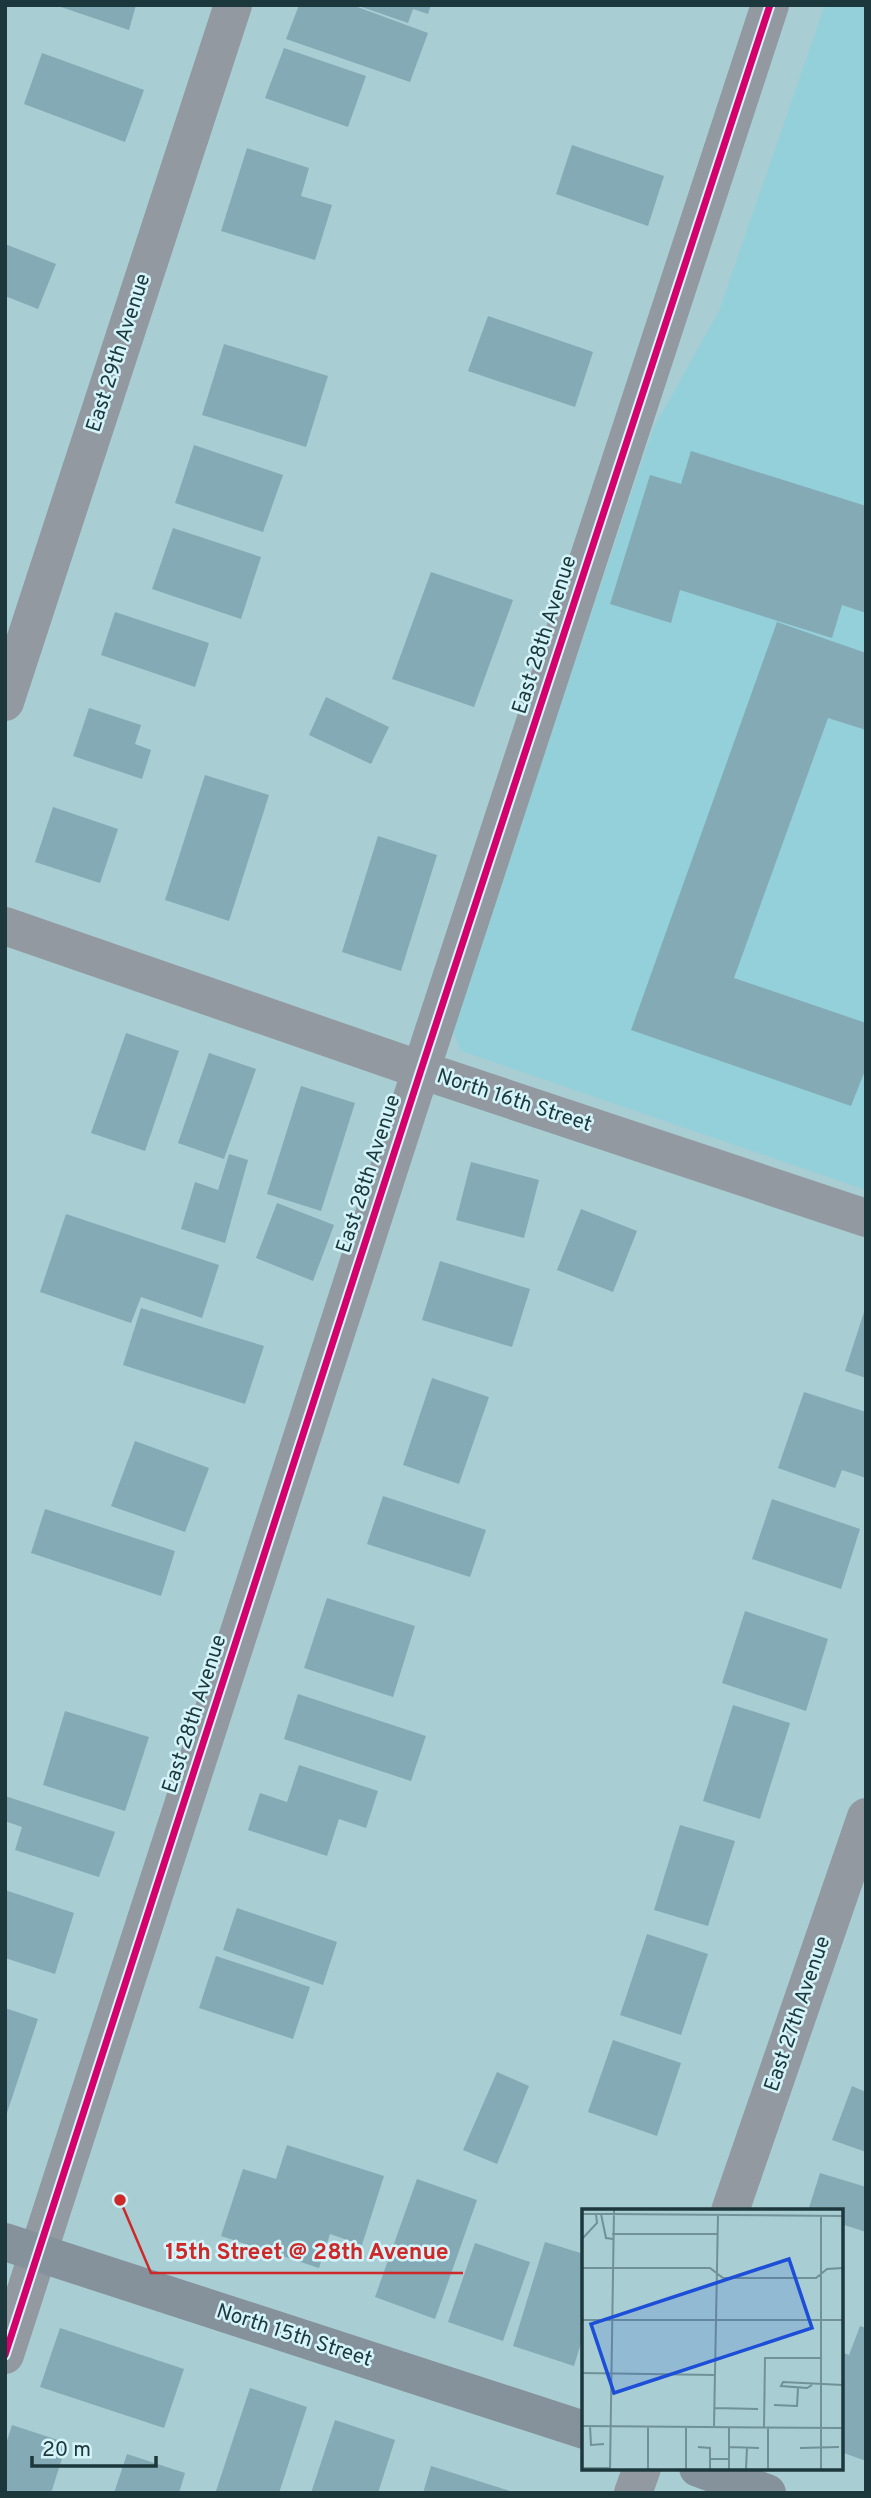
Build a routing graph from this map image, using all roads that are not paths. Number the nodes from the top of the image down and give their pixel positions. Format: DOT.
graph roads {
  1 [pos="233,5"];
  2 [pos="770,5"];
  3 [pos="5,702"];
  4 [pos="5,926"];
  5 [pos="421,1070"];
  6 [pos="866,1218"];
  7 [pos="866,1817"];
  8 [pos="731,2209"];
  9 [pos="22,2248"];
  10 [pos="5,2355"];
  11 [pos="582,2429"];
  12 [pos="641,2470"];
  13 [pos="704,2470"];
  14 [pos="633,2493"];
  15 [pos="767,2493"];
  1 -- 3 [label="street, East 29th Avenue"];
  2 -- 5 [label="street, East 28th Avenue"];
  4 -- 5 [label="street, North 16th Street"];
  5 -- 6 [label="street, North 16th Street"];
  5 -- 9 [label="street, East 28th Avenue"];
  7 -- 8 [label="street, East 27th Avenue"];
  9 -- 10 [label="street, East 28th Avenue"];
  9 -- 11 [label="main road, North 15th Street"];
  12 -- 14 [label="street"];
  13 -- 15 [label="main road"];
}
